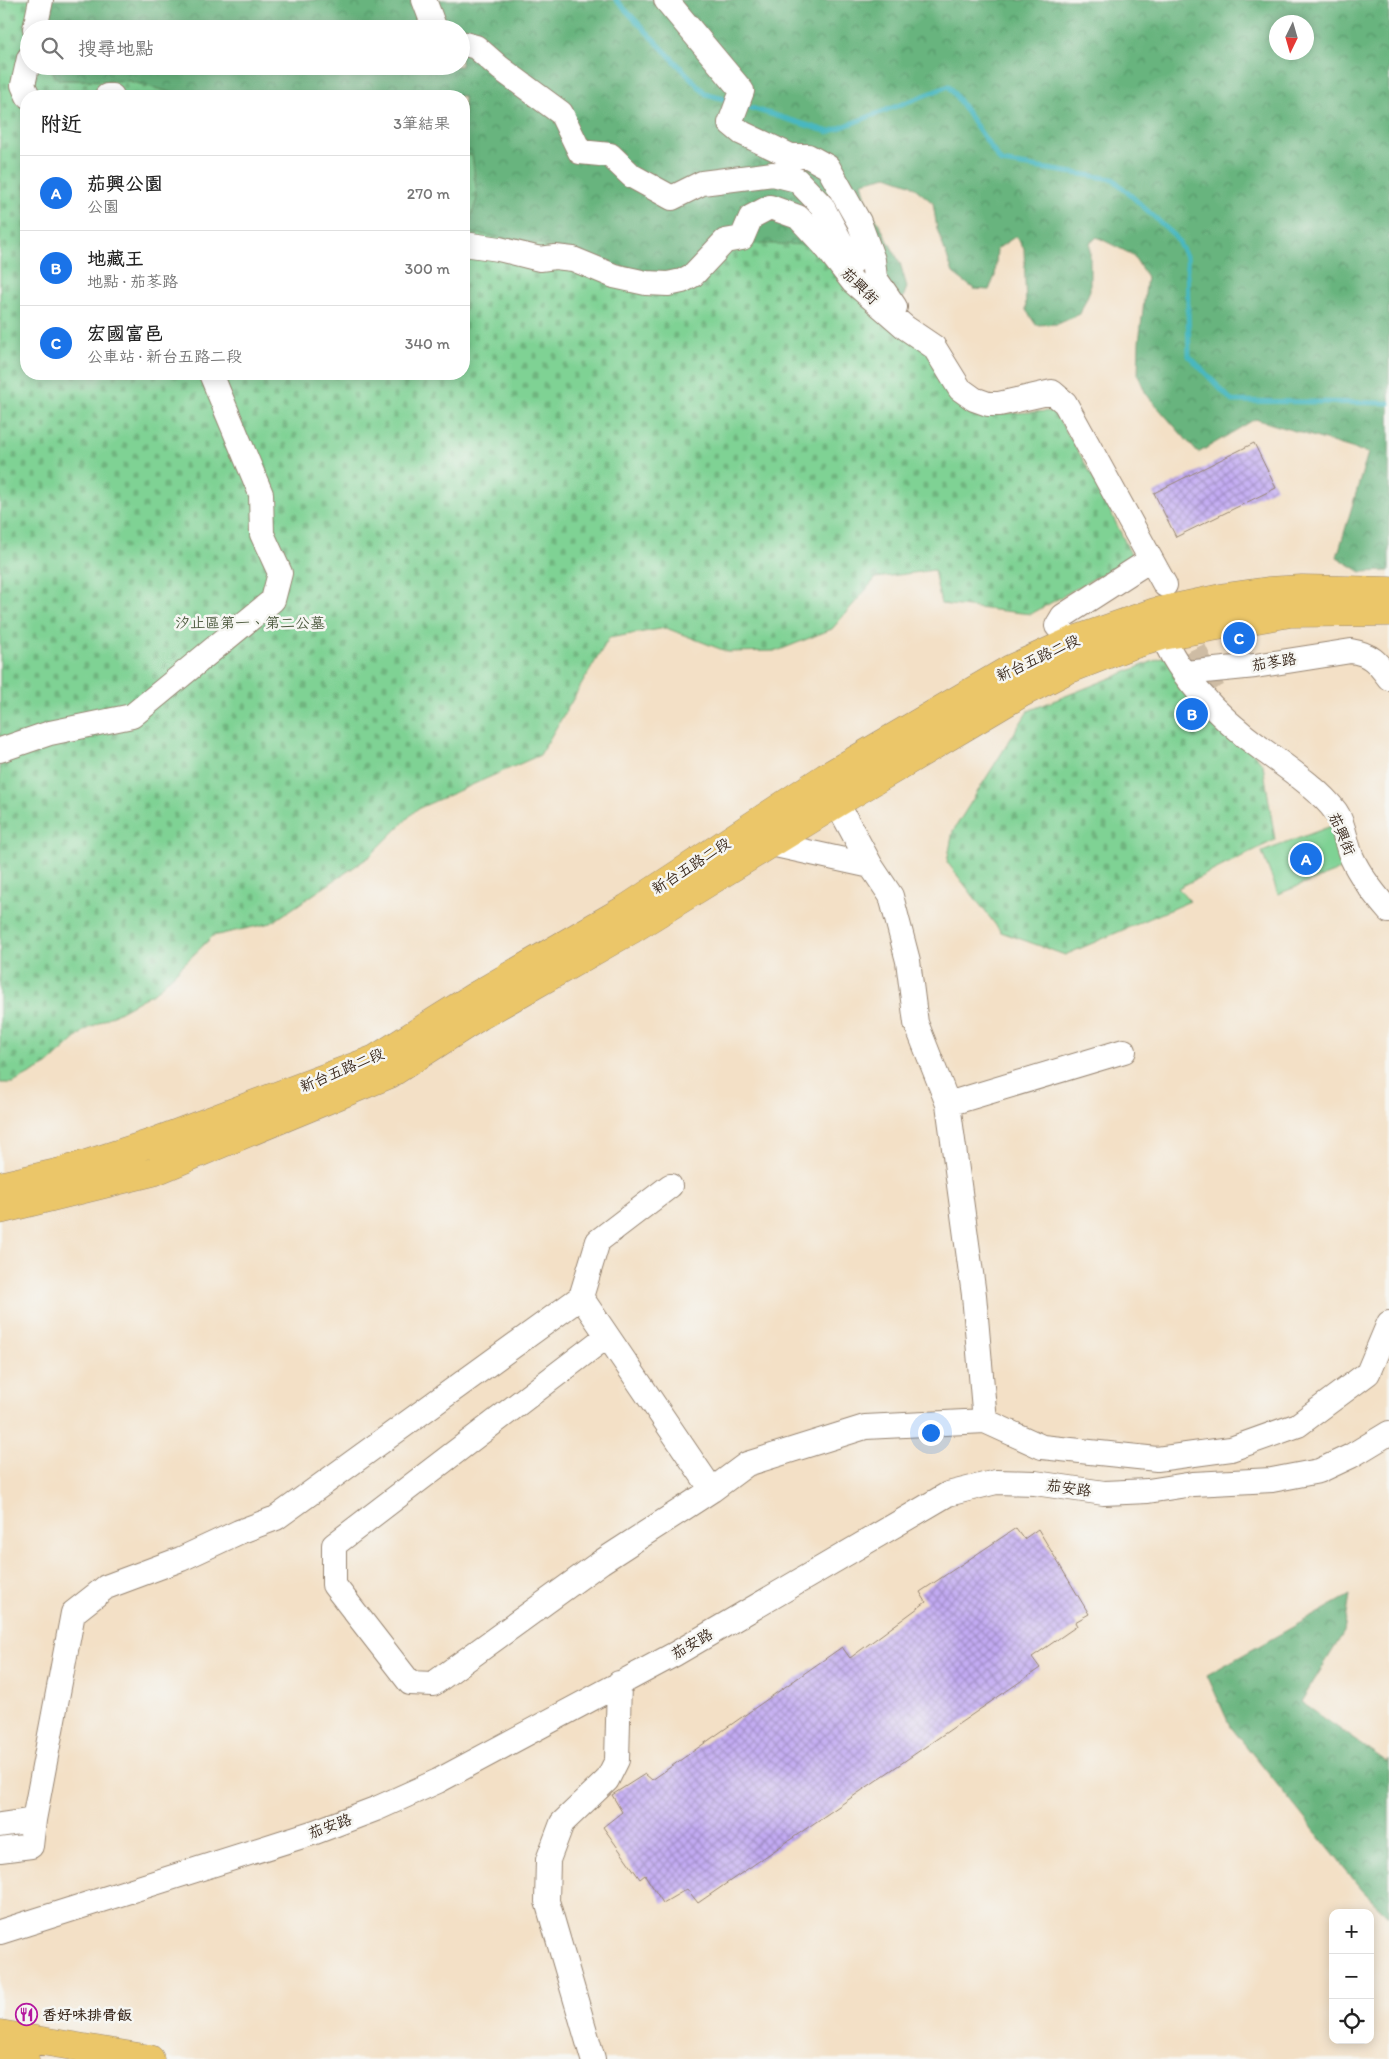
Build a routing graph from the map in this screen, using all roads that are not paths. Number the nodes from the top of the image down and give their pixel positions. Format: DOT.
graph roads {
  1 [pos="41,0"];
  2 [pos="424,0"];
  3 [pos="666,0"];
  4 [pos="37,20"];
  5 [pos="432,20"];
  6 [pos="470,45"];
  7 [pos="25,75"];
  8 [pos="25,90"];
  9 [pos="470,245"];
  10 [pos="863,290"];
  11 [pos="906,328"];
  12 [pos="213,380"];
  13 [pos="1150,560"];
  14 [pos="1165,585"];
  15 [pos="1389,591"];
  16 [pos="1389,612"];
  17 [pos="1158,624"];
  18 [pos="1072,641"];
  19 [pos="1185,673"];
  20 [pos="1389,678"];
  21 [pos="1213,690"];
  22 [pos="1261,749"];
  23 [pos="0,750"];
  24 [pos="826,777"];
  25 [pos="837,803"];
  26 [pos="759,836"];
  27 [pos="870,866"];
  28 [pos="1389,911"];
  29 [pos="1124,1051"];
  30 [pos="948,1104"];
  31 [pos="0,1186"];
  32 [pos="670,1186"];
  33 [pos="0,1210"];
  34 [pos="581,1297"];
  35 [pos="1389,1323"];
  36 [pos="607,1336"];
  37 [pos="985,1421"];
  38 [pos="1389,1433"];
  39 [pos="712,1490"];
  40 [pos="619,1683"];
  41 [pos="34,1820"];
  42 [pos="0,1825"];
  43 [pos="0,1850"];
  44 [pos="0,1932"];
  45 [pos="0,2034"];
  46 [pos="0,2055"];
  47 [pos="25,2059"];
  48 [pos="150,2059"];
  49 [pos="593,2059"];
  1 -- 4 [label="street"];
  2 -- 5 [label="street"];
  3 -- 11 [label="street"];
  6 -- 10 [label="street"];
  7 -- 8 [label="street"];
  9 -- 10 [label="street, 茄興街"];
  10 -- 11 [label="street, 茄興街"];
  11 -- 13 [label="street, 茄興街"];
  12 -- 23 [label="street"];
  13 -- 14 [label="street, 茄興街"];
  13 -- 18 [label="street"];
  15 -- 17 [label="main road, 新台五路二段"];
  16 -- 17 [label="main road, 新台五路二段"];
  17 -- 18 [label="main road, 新台五路二段"];
  17 -- 19 [label="street"];
  17 -- 25 [label="main road, 新台五路二段"];
  18 -- 24 [label="main road, 新台五路二段"];
  19 -- 20 [label="street, 茄苳路"];
  19 -- 22 [label="street, 茄興街"];
  21 -- 22 [label="street, 茄興街"];
  22 -- 28 [label="street, 茄興街"];
  24 -- 25 [label="street"];
  24 -- 26 [label="main road, 新台五路二段"];
  25 -- 26 [label="main road, 新台五路二段"];
  25 -- 27 [label="street"];
  26 -- 27 [label="street"];
  26 -- 31 [label="main road, 新台五路二段"];
  26 -- 33 [label="main road, 新台五路二段"];
  27 -- 30 [label="street"];
  29 -- 30 [label="street"];
  30 -- 37 [label="street"];
  32 -- 34 [label="street"];
  34 -- 36 [label="street"];
  34 -- 41 [label="street"];
  35 -- 37 [label="street"];
  36 -- 39 [label="street"];
  36 -- 39 [label="street"];
  37 -- 39 [label="street"];
  38 -- 40 [label="street, 茄安路"];
  40 -- 44 [label="street, 茄安路"];
  40 -- 49 [label="street"];
  41 -- 42 [label="street"];
  41 -- 43 [label="street"];
  45 -- 48 [label="main road"];
  46 -- 47 [label="main road"];
}
